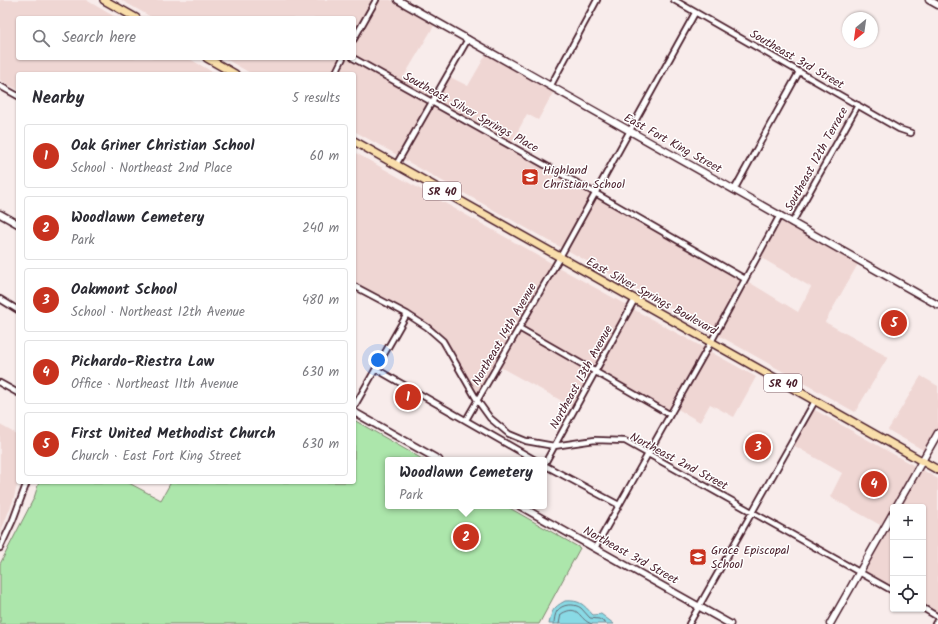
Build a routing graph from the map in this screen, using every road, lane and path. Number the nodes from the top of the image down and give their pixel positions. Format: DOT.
graph roads {
  1 [pos="104,0"];
  2 [pos="376,0"];
  3 [pos="398,0"];
  4 [pos="597,0"];
  5 [pos="674,0"];
  6 [pos="929,0"];
  7 [pos="938,5"];
  8 [pos="695,12"];
  9 [pos="132,16"];
  10 [pos="356,35"];
  11 [pos="468,39"];
  12 [pos="210,60"];
  13 [pos="342,60"];
  14 [pos="356,60"];
  15 [pos="232,72"];
  16 [pos="336,72"];
  17 [pos="799,72"];
  18 [pos="551,85"];
  19 [pos="0,86"];
  20 [pos="16,95"];
  21 [pos="433,102"];
  22 [pos="858,105"];
  23 [pos="629,131"];
  24 [pos="911,133"];
  25 [pos="356,142"];
  26 [pos="396,165"];
  27 [pos="734,190"];
  28 [pos="596,193"];
  29 [pos="0,214"];
  30 [pos="780,215"];
  31 [pos="16,223"];
  32 [pos="792,223"];
  33 [pos="560,257"];
  34 [pos="745,278"];
  35 [pos="356,287"];
  36 [pos="0,299"];
  37 [pos="635,299"];
  38 [pos="938,305"];
  39 [pos="16,309"];
  40 [pos="406,314"];
  41 [pos="519,328"];
  42 [pos="711,342"];
  43 [pos="376,369"];
  44 [pos="595,372"];
  45 [pos="0,383"];
  46 [pos="16,392"];
  47 [pos="477,400"];
  48 [pos="815,400"];
  49 [pos="356,404"];
  50 [pos="356,413"];
  51 [pos="669,414"];
  52 [pos="466,420"];
  53 [pos="938,433"];
  54 [pos="511,435"];
  55 [pos="506,444"];
  56 [pos="554,446"];
  57 [pos="647,453"];
  58 [pos="434,457"];
  59 [pos="530,457"];
  60 [pos="547,459"];
  61 [pos="922,461"];
  62 [pos="547,467"];
  63 [pos="938,470"];
  64 [pos="26,484"];
  65 [pos="898,504"];
  66 [pos="619,505"];
  67 [pos="525,509"];
  68 [pos="752,512"];
  69 [pos="890,517"];
  70 [pos="0,548"];
  71 [pos="595,548"];
  72 [pos="859,572"];
  73 [pos="890,589"];
  74 [pos="699,606"];
  75 [pos="926,610"];
  76 [pos="938,618"];
  77 [pos="688,624"];
  78 [pos="730,624"];
  79 [pos="830,624"];
  80 [pos="935,624"];
  1 -- 9 [label="main road"];
  2 -- 10 [label="street"];
  3 -- 11 [label="street, East Fort King Street"];
  4 -- 18 [label="street"];
  5 -- 8 [label="street, Southeast 3rd Street"];
  6 -- 7 [label="street"];
  8 -- 17 [label="street, Southeast 3rd Street"];
  8 -- 23 [label="street, Northeast 14th Avenue"];
  11 -- 18 [label="street, East Fort King Street"];
  11 -- 21 [label="street"];
  12 -- 15 [label="main road"];
  13 -- 16 [label="street"];
  14 -- 21 [label="street, Southeast Silver Springs Place"];
  17 -- 22 [label="street, Southeast 3rd Street"];
  17 -- 27 [label="street"];
  18 -- 23 [label="street, East Fort King Street"];
  19 -- 20 [label="street"];
  21 -- 26 [label="street"];
  21 -- 28 [label="street, Southeast Silver Springs Place"];
  22 -- 24 [label="street, Southeast 3rd Street"];
  22 -- 32 [label="street, Southeast 12th Terrace"];
  23 -- 27 [label="street, East Fort King Street"];
  23 -- 28 [label="street, Northeast 14th Avenue"];
  25 -- 26 [label="main road, East Silver Springs Boulevard / SR 40"];
  26 -- 33 [label="main road, East Silver Springs Boulevard / SR 40"];
  27 -- 30 [label="street, East Fort King Street"];
  28 -- 33 [label="street, Northeast 14th Avenue"];
  28 -- 34 [label="street, Southeast Silver Springs Place"];
  29 -- 31 [label="street"];
  30 -- 32 [label="street, East Fort King Street"];
  30 -- 34 [label="street, Southeast 12th Terrace"];
  32 -- 38 [label="street, East Fort King Street"];
  33 -- 37 [label="main road, East Silver Springs Boulevard / SR 40"];
  33 -- 41 [label="street, Northeast 14th Avenue"];
  34 -- 42 [label="street, Southeast 12th Terrace"];
  35 -- 40 [label="street, Northeast 2nd Street"];
  36 -- 39 [label="street"];
  37 -- 42 [label="main road, East Silver Springs Boulevard / SR 40"];
  37 -- 44 [label="street, Northeast 13th Avenue"];
  40 -- 43 [label="street"];
  40 -- 47 [label="street, Northeast 2nd Street"];
  41 -- 44 [label="street"];
  41 -- 47 [label="street, Northeast 14th Avenue"];
  42 -- 48 [label="main road, East Silver Springs Boulevard / SR 40"];
  42 -- 51 [label="street, Southeast 12th Terrace"];
  43 -- 49 [label="street"];
  43 -- 52 [label="street"];
  44 -- 51 [label="street"];
  44 -- 56 [label="street, Northeast 13th Avenue"];
  45 -- 46 [label="street"];
  47 -- 52 [label="street, Northeast 14th Avenue"];
  47 -- 54 [label="street, Northeast 2nd Street"];
  48 -- 61 [label="main road, East Silver Springs Boulevard / SR 40"];
  48 -- 68 [label="street"];
  50 -- 58 [label="street"];
  51 -- 57 [label="street, Southeast 12th Terrace"];
  52 -- 55 [label="street"];
  53 -- 61 [label="street"];
  54 -- 55 [label="street"];
  54 -- 56 [label="street, Northeast 2nd Street"];
  55 -- 59 [label="street"];
  56 -- 57 [label="street, Northeast 2nd Street"];
  56 -- 60 [label="street, Northeast 13th Avenue"];
  57 -- 66 [label="street, Southeast 12th Terrace"];
  57 -- 68 [label="street, Northeast 2nd Street"];
  61 -- 63 [label="main road, East Silver Springs Boulevard / SR 40"];
  61 -- 65 [label="street"];
  62 -- 66 [label="street"];
  64 -- 70 [label="street"];
  66 -- 71 [label="street, Southeast 12th Terrace"];
  67 -- 71 [label="street, Northeast 3rd Street"];
  68 -- 72 [label="street, Northeast 2nd Street"];
  68 -- 74 [label="street"];
  69 -- 72 [label="street"];
  71 -- 74 [label="street, Northeast 3rd Street"];
  72 -- 73 [label="street, Northeast 2nd Street"];
  72 -- 79 [label="street"];
  74 -- 77 [label="street"];
  74 -- 78 [label="street, Northeast 3rd Street"];
  75 -- 76 [label="street"];
  76 -- 80 [label="street"];
}
